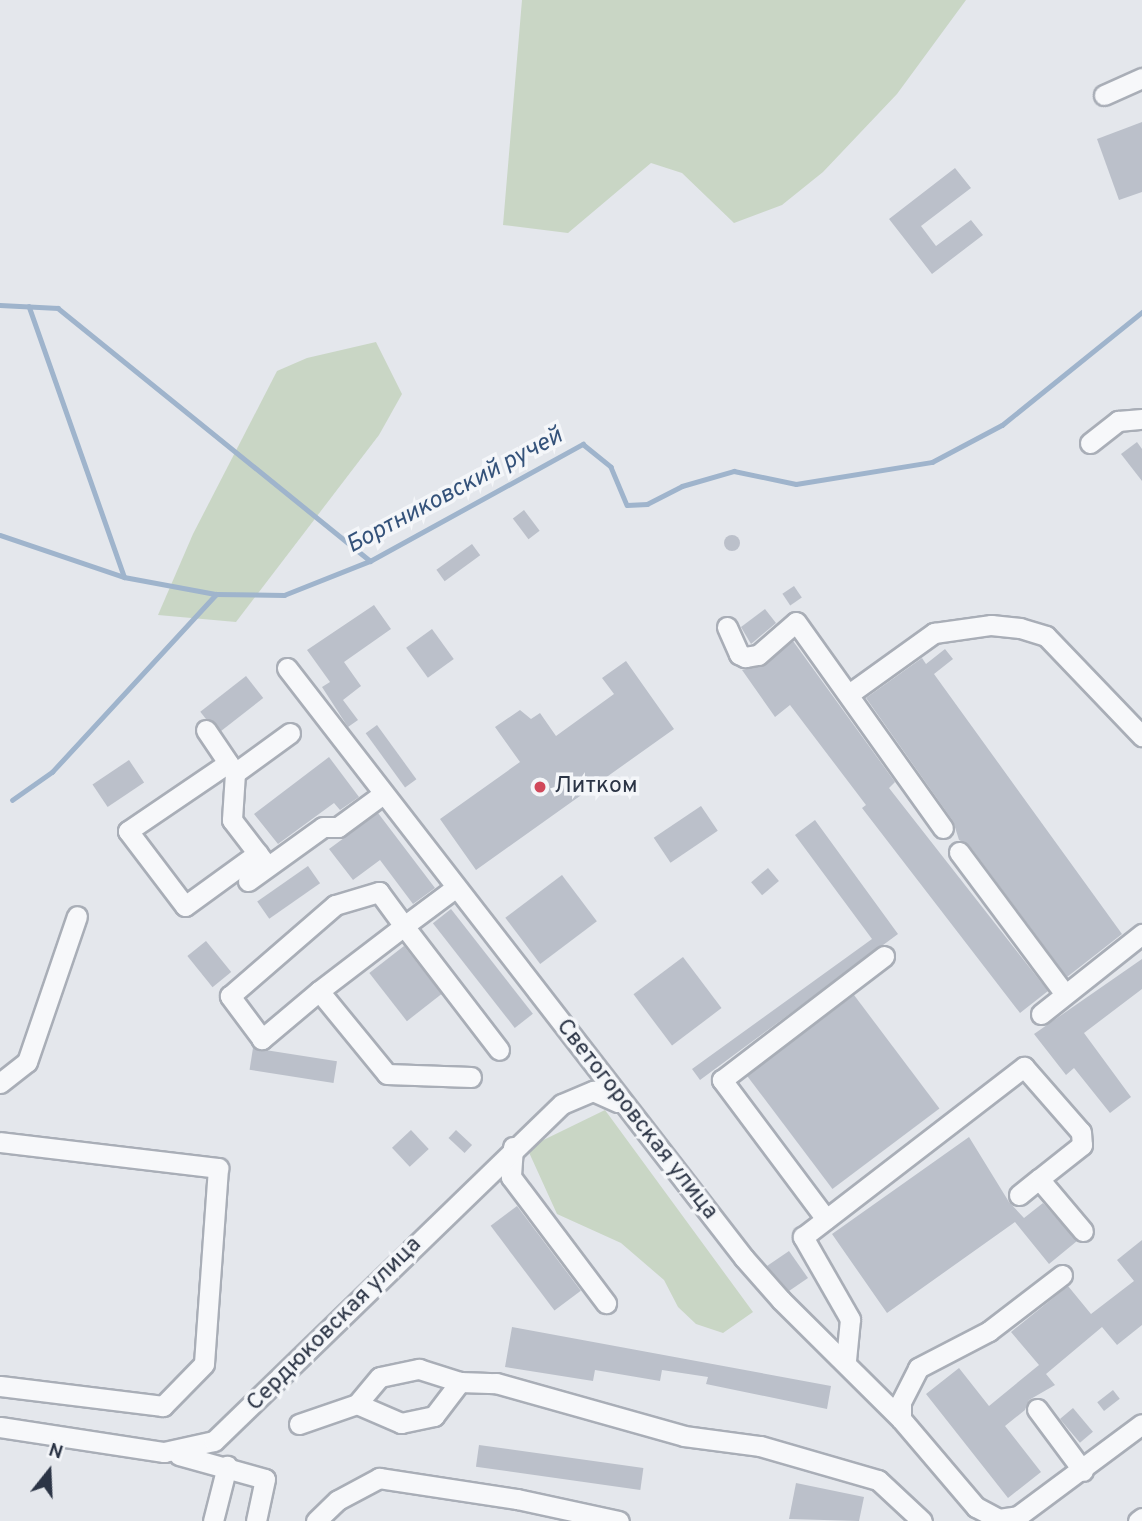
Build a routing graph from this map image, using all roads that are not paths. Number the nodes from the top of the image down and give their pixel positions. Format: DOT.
graph roads {
  1 [pos="1142,78"];
  2 [pos="1104,96"];
  3 [pos="1142,419"];
  4 [pos="1090,443"];
  5 [pos="727,627"];
  6 [pos="287,668"];
  7 [pos="849,694"];
  8 [pos="206,730"];
  9 [pos="290,733"];
  10 [pos="1142,736"];
  11 [pos="231,768"];
  12 [pos="383,794"];
  13 [pos="943,828"];
  14 [pos="959,852"];
  15 [pos="263,860"];
  16 [pos="248,881"];
  17 [pos="454,888"];
  18 [pos="77,916"];
  19 [pos="404,926"];
  20 [pos="1142,934"];
  21 [pos="884,956"];
  22 [pos="319,991"];
  23 [pos="1065,994"];
  24 [pos="1041,1014"];
  25 [pos="499,1050"];
  26 [pos="471,1077"];
  27 [pos="0,1083"];
  28 [pos="624,1107"];
  29 [pos="0,1142"];
  30 [pos="513,1147"];
  31 [pos="1040,1179"];
  32 [pos="1018,1195"];
  33 [pos="826,1219"];
  34 [pos="1083,1231"];
  35 [pos="1062,1275"];
  36 [pos="606,1303"];
  37 [pos="846,1360"];
  38 [pos="460,1382"];
  39 [pos="0,1386"];
  40 [pos="357,1404"];
  41 [pos="1037,1409"];
  42 [pos="901,1419"];
  43 [pos="299,1424"];
  44 [pos="0,1427"];
  45 [pos="1140,1431"];
  46 [pos="164,1452"];
  47 [pos="227,1466"];
  48 [pos="1083,1471"];
  49 [pos="995,1519"];
  50 [pos="213,1521"];
  51 [pos="256,1521"];
  52 [pos="316,1521"];
  53 [pos="619,1521"];
  54 [pos="922,1521"];
  1 -- 2 [label="street"];
  3 -- 4 [label="street"];
  5 -- 7 [label="street"];
  6 -- 12 [label="street, Светогоровская улица"];
  7 -- 10 [label="street"];
  7 -- 13 [label="street"];
  8 -- 11 [label="street"];
  9 -- 11 [label="street"];
  11 -- 15 [label="street"];
  11 -- 15 [label="street"];
  12 -- 15 [label="street"];
  12 -- 17 [label="street, Светогоровская улица"];
  14 -- 23 [label="street"];
  15 -- 16 [label="street"];
  17 -- 19 [label="street"];
  17 -- 28 [label="street, Светогоровская улица"];
  18 -- 27 [label="street"];
  19 -- 22 [label="street"];
  19 -- 22 [label="street"];
  19 -- 25 [label="street"];
  20 -- 23 [label="street"];
  21 -- 33 [label="street"];
  22 -- 26 [label="street"];
  23 -- 24 [label="street"];
  28 -- 30 [label="street, Сердюковская улица"];
  28 -- 37 [label="street, Светогоровская улица"];
  29 -- 39 [label="street"];
  30 -- 36 [label="street"];
  30 -- 46 [label="street, Сердюковская улица"];
  31 -- 32 [label="street"];
  31 -- 33 [label="street"];
  31 -- 34 [label="street"];
  33 -- 37 [label="street"];
  35 -- 42 [label="street"];
  37 -- 42 [label="street, Светогоровская улица"];
  38 -- 40 [label="street"];
  38 -- 40 [label="street"];
  38 -- 54 [label="street"];
  40 -- 43 [label="street"];
  41 -- 48 [label="street"];
  42 -- 49 [label="street, Светогоровская улица"];
  44 -- 46 [label="street, Сердюковская улица"];
  45 -- 48 [label="street, Светогоровская улица"];
  46 -- 47 [label="street"];
  47 -- 50 [label="street"];
  47 -- 51 [label="street"];
  48 -- 49 [label="street, Светогоровская улица"];
  52 -- 53 [label="street"];
}
